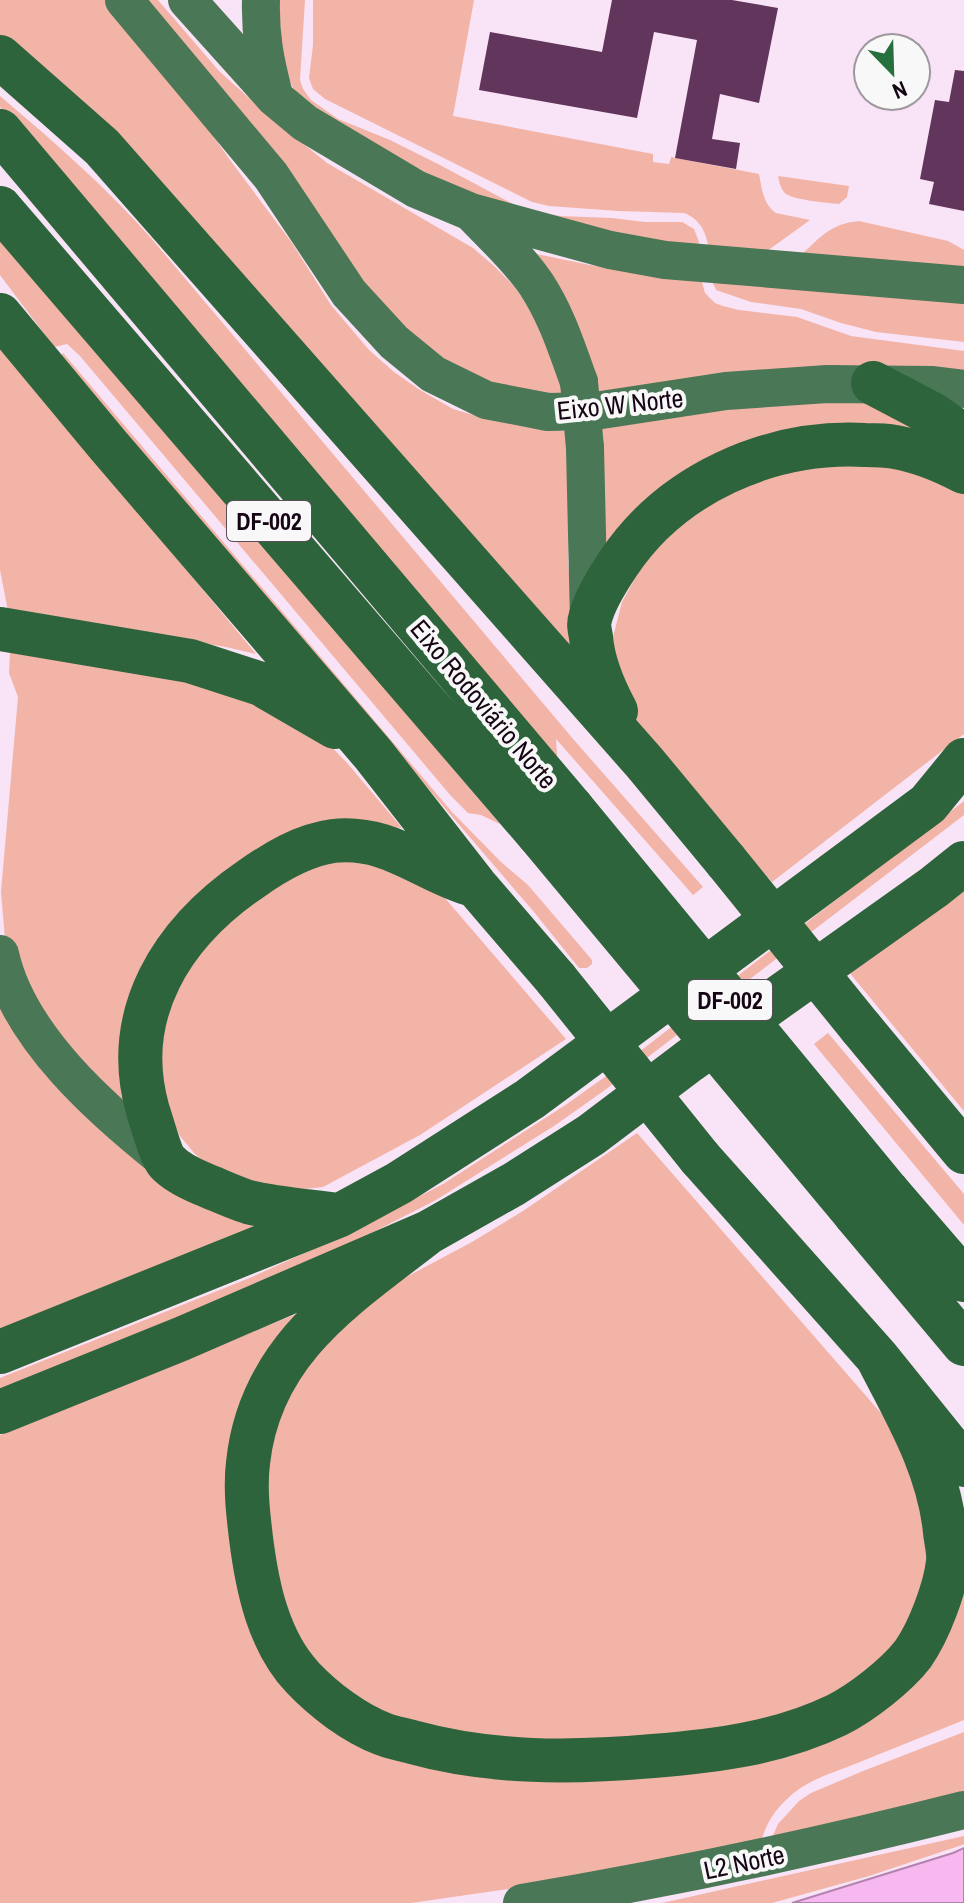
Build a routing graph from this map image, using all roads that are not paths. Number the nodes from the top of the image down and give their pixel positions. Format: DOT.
graph roads {
  1 [pos="124,0"];
  2 [pos="187,0"];
  3 [pos="261,0"];
  4 [pos="0,57"];
  5 [pos="275,98"];
  6 [pos="0,131"];
  7 [pos="0,208"];
  8 [pos="471,212"];
  9 [pos="964,285"];
  10 [pos="0,315"];
  11 [pos="873,383"];
  12 [pos="964,389"];
  13 [pos="964,436"];
  14 [pos="964,472"];
  15 [pos="589,620"];
  16 [pos="17,632"];
  17 [pos="373,754"];
  18 [pos="964,760"];
  19 [pos="644,762"];
  20 [pos="964,775"];
  21 [pos="928,804"];
  22 [pos="964,863"];
  23 [pos="476,886"];
  24 [pos="0,954"];
  25 [pos="964,1152"];
  26 [pos="166,1161"];
  27 [pos="871,1203"];
  28 [pos="340,1215"];
  29 [pos="429,1232"];
  30 [pos="964,1280"];
  31 [pos="964,1344"];
  32 [pos="0,1352"];
  33 [pos="877,1357"];
  34 [pos="0,1412"];
  35 [pos="964,1465"];
  36 [pos="964,1810"];
  37 [pos="522,1903"];
  1 -- 11 [label="main road, Eixo W Norte"];
  2 -- 5 [label="main road"];
  3 -- 5 [label="main road"];
  4 -- 19 [label="highway"];
  5 -- 8 [label="main road"];
  6 -- 27 [label="highway, Eixo Rodoviário Norte / DF-002, bridge"];
  7 -- 27 [label="highway, Eixo Rodoviário Norte / DF-002, bridge"];
  8 -- 9 [label="main road"];
  8 -- 15 [label="main road, bridge"];
  10 -- 17 [label="highway"];
  11 -- 12 [label="main road, Eixo W Norte"];
  11 -- 13 [label="highway"];
  14 -- 15 [label="highway"];
  15 -- 19 [label="highway"];
  16 -- 17 [label="highway"];
  17 -- 23 [label="highway"];
  18 -- 21 [label="highway"];
  19 -- 25 [label="highway, bridge"];
  20 -- 21 [label="main road"];
  21 -- 28 [label="highway"];
  22 -- 29 [label="highway"];
  23 -- 26 [label="highway"];
  23 -- 33 [label="highway, bridge"];
  24 -- 26 [label="main road"];
  26 -- 28 [label="highway"];
  27 -- 30 [label="highway, Eixo Rodoviário Norte / DF-002"];
  27 -- 31 [label="highway, Eixo Rodoviário Norte / DF-002"];
  28 -- 32 [label="highway"];
  29 -- 33 [label="highway"];
  29 -- 34 [label="highway"];
  33 -- 35 [label="highway"];
  36 -- 37 [label="main road, L2 Norte"];
}
